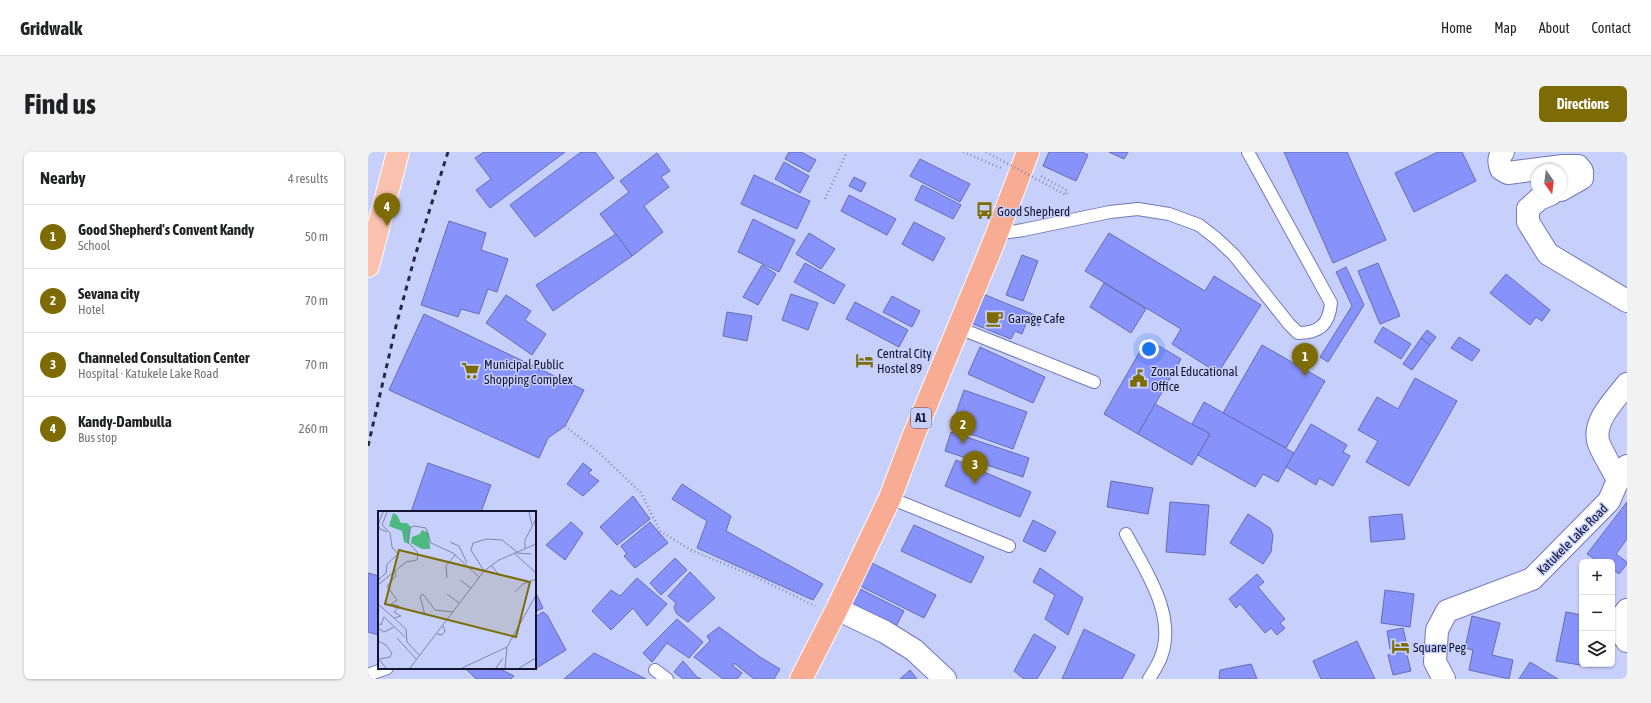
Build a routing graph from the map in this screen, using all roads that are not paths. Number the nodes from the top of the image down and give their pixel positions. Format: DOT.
graph roads {
  1 [pos="398,152"];
  2 [pos="1028,152"];
  3 [pos="1248,152"];
  4 [pos="1503,152"];
  5 [pos="1567,166"];
  6 [pos="1531,170"];
  7 [pos="1567,187"];
  8 [pos="1538,200"];
  9 [pos="997,234"];
  10 [pos="368,266"];
  11 [pos="1627,301"];
  12 [pos="959,328"];
  13 [pos="1094,382"];
  14 [pos="1627,384"];
  15 [pos="1622,473"];
  16 [pos="890,498"];
  17 [pos="1126,534"];
  18 [pos="1009,546"];
  19 [pos="1627,610"];
  20 [pos="836,612"];
  21 [pos="1627,641"];
  22 [pos="384,669"];
  23 [pos="655,670"];
  24 [pos="368,675"];
  25 [pos="806,678"];
  26 [pos="666,679"];
  27 [pos="945,679"];
  28 [pos="1149,679"];
  29 [pos="1444,679"];
  1 -- 10 [label="main road"];
  2 -- 9 [label="highway, A1"];
  3 -- 9 [label="lane"];
  4 -- 6 [label="street"];
  5 -- 7 [label="street"];
  8 -- 11 [label="street"];
  9 -- 12 [label="highway, A1"];
  12 -- 13 [label="lane"];
  12 -- 16 [label="highway, A1"];
  14 -- 15 [label="street"];
  15 -- 29 [label="street, Katukele Lake Road"];
  16 -- 18 [label="lane"];
  16 -- 20 [label="highway, A1"];
  17 -- 28 [label="lane"];
  19 -- 21 [label="street"];
  20 -- 25 [label="highway, A1"];
  20 -- 27 [label="street"];
  22 -- 24 [label="lane"];
  23 -- 26 [label="lane"];
}
